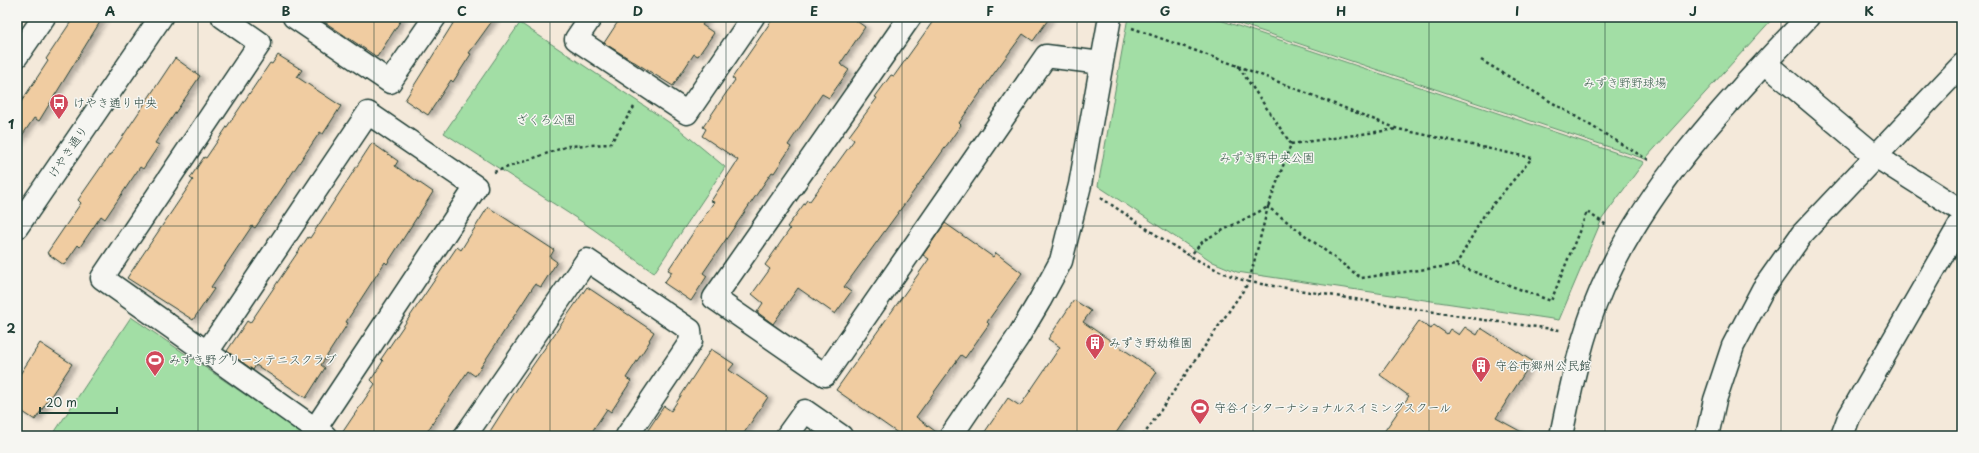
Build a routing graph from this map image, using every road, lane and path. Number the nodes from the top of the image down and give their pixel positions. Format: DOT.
graph roads {
  1 [pos="44,17"];
  2 [pos="161,17"];
  3 [pos="223,17"];
  4 [pos="294,17"];
  5 [pos="435,17"];
  6 [pos="591,17"];
  7 [pos="752,17"];
  8 [pos="910,17"];
  9 [pos="1808,17"];
  10 [pos="1109,18"];
  11 [pos="17,56"];
  12 [pos="1481,60"];
  13 [pos="1101,63"];
  14 [pos="1766,63"];
  15 [pos="1238,66"];
  16 [pos="1960,70"];
  17 [pos="647,86"];
  18 [pos="1398,129"];
  19 [pos="1291,144"];
  20 [pos="1877,157"];
  21 [pos="1671,173"];
  22 [pos="1080,185"];
  23 [pos="476,187"];
  24 [pos="1268,207"];
  25 [pos="1962,211"];
  26 [pos="1962,221"];
  27 [pos="17,227"];
  28 [pos="1628,239"];
  29 [pos="1190,256"];
  30 [pos="1456,265"];
  31 [pos="1249,282"];
  32 [pos="1585,334"];
  33 [pos="207,352"];
  34 [pos="248,431"];
  35 [pos="320,432"];
  36 [pos="244,436"];
  37 [pos="465,436"];
  38 [pos="627,436"];
  39 [pos="787,436"];
  40 [pos="841,436"];
  41 [pos="951,436"];
  42 [pos="1143,436"];
  43 [pos="1561,436"];
  44 [pos="1707,436"];
  45 [pos="1842,436"];
  1 -- 11 [label="street"];
  2 -- 27 [label="street, けやき通り"];
  3 -- 33 [label="street"];
  4 -- 5 [label="street"];
  6 -- 17 [label="street"];
  7 -- 17 [label="street"];
  8 -- 13 [label="street"];
  9 -- 14 [label="street"];
  10 -- 13 [label="street"];
  10 -- 15 [label="path"];
  12 -- 21 [label="path"];
  13 -- 22 [label="street"];
  14 -- 20 [label="street"];
  14 -- 21 [label="street"];
  15 -- 18 [label="path"];
  15 -- 19 [label="path"];
  16 -- 20 [label="street"];
  17 -- 23 [label="path"];
  18 -- 19 [label="path"];
  18 -- 30 [label="path"];
  19 -- 24 [label="path"];
  20 -- 25 [label="street"];
  20 -- 44 [label="street"];
  21 -- 28 [label="street"];
  22 -- 29 [label="path"];
  22 -- 41 [label="street"];
  23 -- 33 [label="street"];
  23 -- 35 [label="street"];
  24 -- 29 [label="path"];
  24 -- 30 [label="path"];
  24 -- 31 [label="path"];
  26 -- 45 [label="street"];
  28 -- 30 [label="path"];
  28 -- 32 [label="street"];
  29 -- 31 [label="path"];
  31 -- 32 [label="path"];
  31 -- 42 [label="path"];
  32 -- 43 [label="street"];
  33 -- 35 [label="street"];
  34 -- 36 [label="path"];
  37 -- 38 [label="street"];
  39 -- 40 [label="street"];
}
